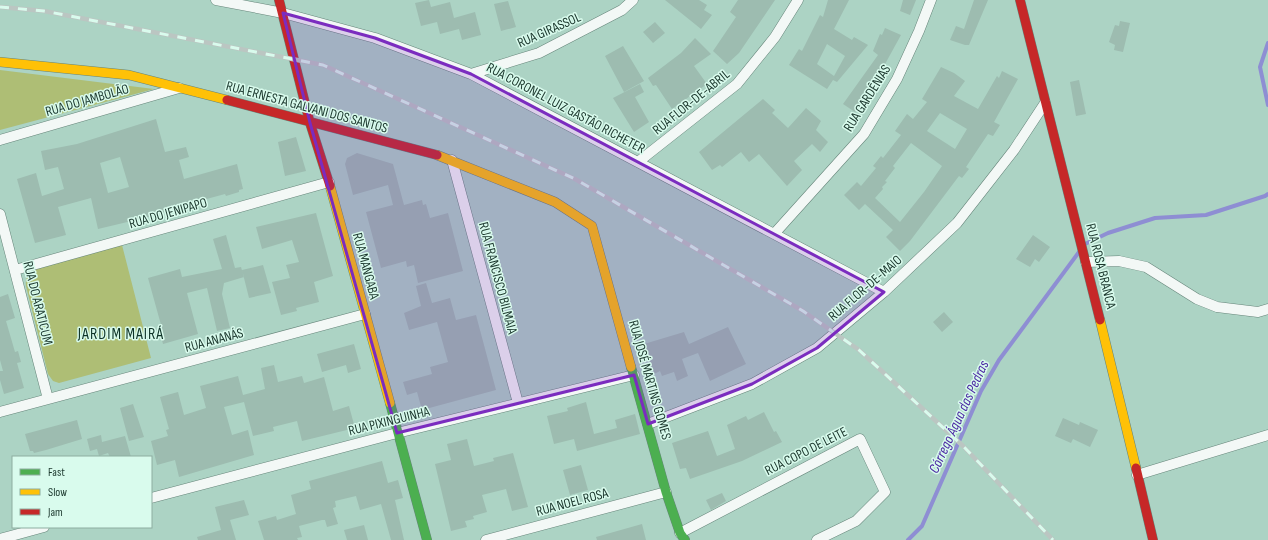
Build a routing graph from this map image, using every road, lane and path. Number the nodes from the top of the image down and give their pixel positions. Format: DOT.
graph roads {
  1 [pos="216,0"];
  2 [pos="279,0"];
  3 [pos="633,0"];
  4 [pos="798,0"];
  5 [pos="931,0"];
  6 [pos="1020,0"];
  7 [pos="283,14"];
  8 [pos="0,62"];
  9 [pos="471,74"];
  10 [pos="181,87"];
  11 [pos="1046,103"];
  12 [pos="310,123"];
  13 [pos="0,140"];
  14 [pos="452,160"];
  15 [pos="638,162"];
  16 [pos="329,182"];
  17 [pos="0,214"];
  18 [pos="592,226"];
  19 [pos="774,234"];
  20 [pos="1086,262"];
  21 [pos="15,270"];
  22 [pos="884,292"];
  23 [pos="1268,309"];
  24 [pos="365,314"];
  25 [pos="634,374"];
  26 [pos="48,399"];
  27 [pos="518,403"];
  28 [pos="0,412"];
  29 [pos="648,424"];
  30 [pos="397,433"];
  31 [pos="1268,435"];
  32 [pos="1137,475"];
  33 [pos="666,492"];
  34 [pos="152,498"];
  35 [pos="40,528"];
  36 [pos="683,536"];
  37 [pos="0,538"];
  38 [pos="427,540"];
  39 [pos="486,540"];
  40 [pos="817,540"];
  41 [pos="1153,540"];
  1 -- 7 [label="street, RUA CORONEL LUIZ GASTÃO RICHETER"];
  2 -- 7 [label="street, RUA MANGABA"];
  3 -- 9 [label="street, RUA GIRASSOL"];
  4 -- 15 [label="street, RUA FLOR-DE-ABRIL"];
  5 -- 19 [label="street, RUA GARDÊNIAS"];
  6 -- 11 [label="street, RUA ROSA BRANCA"];
  7 -- 9 [label="street, RUA CORONEL LUIZ GASTÃO RICHETER"];
  7 -- 12 [label="street, RUA MANGABA"];
  8 -- 10 [label="street, RUA ERNESTA GALVANI DOS SANTOS"];
  9 -- 15 [label="street, RUA CORONEL LUIZ GASTÃO RICHETER"];
  10 -- 12 [label="street, RUA ERNESTA GALVANI DOS SANTOS"];
  10 -- 13 [label="street, RUA DO JAMBOLÃO"];
  11 -- 20 [label="street, RUA ROSA BRANCA"];
  11 -- 22 [label="street, RUA FLOR-DE-MAIO"];
  12 -- 14 [label="street, RUA ERNESTA GALVANI DOS SANTOS"];
  12 -- 16 [label="street, RUA MANGABA"];
  14 -- 18 [label="street, RUA ERNESTA GALVANI DOS SANTOS"];
  14 -- 27 [label="street, RUA FRANCISCO BILMAIA"];
  15 -- 19 [label="street, RUA CORONEL LUIZ GASTÃO RICHETER"];
  16 -- 21 [label="street, RUA DO JENIPAPO"];
  16 -- 24 [label="street, RUA MANGABA"];
  17 -- 21 [label="street, RUA DO ARATICUM"];
  18 -- 25 [label="street, RUA JOSÉ MARTINS GOMES"];
  19 -- 22 [label="street, RUA CORONEL LUIZ GASTÃO RICHETER"];
  20 -- 23 [label="street"];
  20 -- 32 [label="street, RUA ROSA BRANCA"];
  21 -- 26 [label="street, RUA DO ARATICUM"];
  22 -- 29 [label="street, RUA FLOR-DE-MAIO"];
  24 -- 26 [label="street, RUA ANANÁS"];
  24 -- 30 [label="street, RUA MANGABA"];
  25 -- 27 [label="street, RUA PIXINGUINHA"];
  25 -- 29 [label="street, RUA JOSÉ MARTINS GOMES"];
  26 -- 28 [label="street, RUA ANANÁS"];
  27 -- 30 [label="street, RUA PIXINGUINHA"];
  29 -- 33 [label="street, RUA JOSÉ MARTINS GOMES"];
  30 -- 34 [label="street, RUA PIXINGUINHA"];
  30 -- 38 [label="street, RUA MANGABA"];
  31 -- 32 [label="street"];
  32 -- 41 [label="street, RUA ROSA BRANCA"];
  33 -- 36 [label="street, RUA JOSÉ MARTINS GOMES"];
  33 -- 39 [label="street, RUA NOEL ROSA"];
  35 -- 37 [label="street"];
  36 -- 40 [label="street, RUA COPO DE LEITE"];
}
